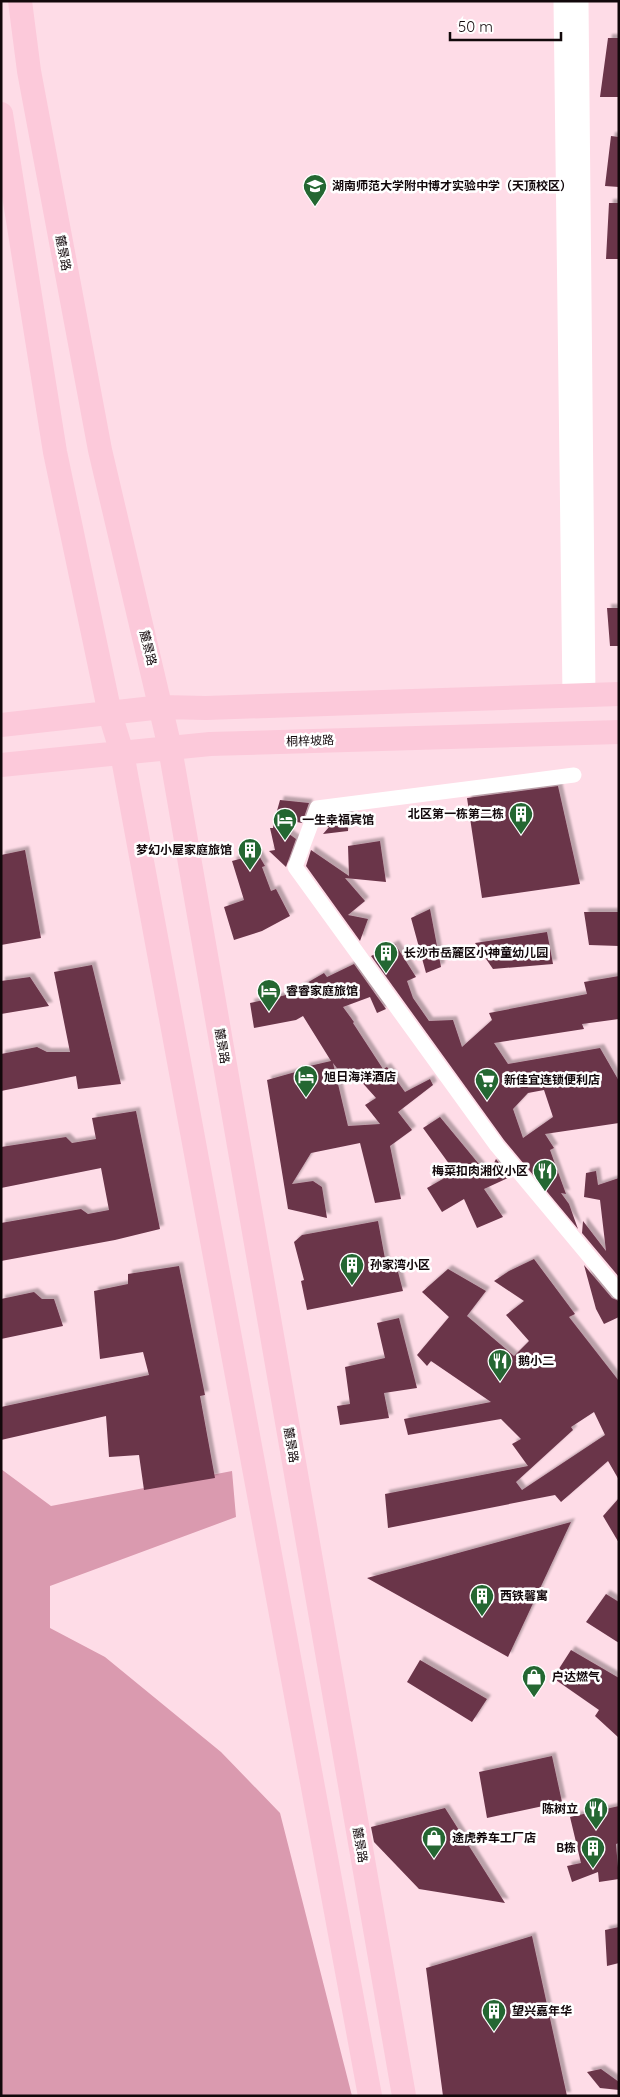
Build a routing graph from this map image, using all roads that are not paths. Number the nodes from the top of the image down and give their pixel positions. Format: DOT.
graph roads {
  1 [pos="563,1"];
  2 [pos="578,1"];
  3 [pos="24,6"];
  4 [pos="1,114"];
  5 [pos="619,694"];
  6 [pos="579,695"];
  7 [pos="162,707"];
  8 [pos="110,714"];
  9 [pos="1,725"];
  10 [pos="619,732"];
  11 [pos="170,748"];
  12 [pos="122,753"];
  13 [pos="1,765"];
  14 [pos="574,775"];
  15 [pos="619,1292"];
  16 [pos="370,2096"];
  17 [pos="404,2096"];
  1 -- 6 [label="street"];
  2 -- 6 [label="street"];
  3 -- 7 [label="main road, 麓景路"];
  4 -- 8 [label="main road"];
  5 -- 6 [label="main road"];
  6 -- 7 [label="main road"];
  7 -- 8 [label="main road"];
  7 -- 11 [label="main road, 麓景路"];
  8 -- 9 [label="main road"];
  8 -- 12 [label="main road"];
  10 -- 11 [label="main road, 桐梓坡路"];
  11 -- 12 [label="main road, 桐梓坡路"];
  11 -- 17 [label="main road, 麓景路"];
  12 -- 13 [label="main road, 桐梓坡路"];
  12 -- 16 [label="main road"];
  14 -- 15 [label="street"];
}
